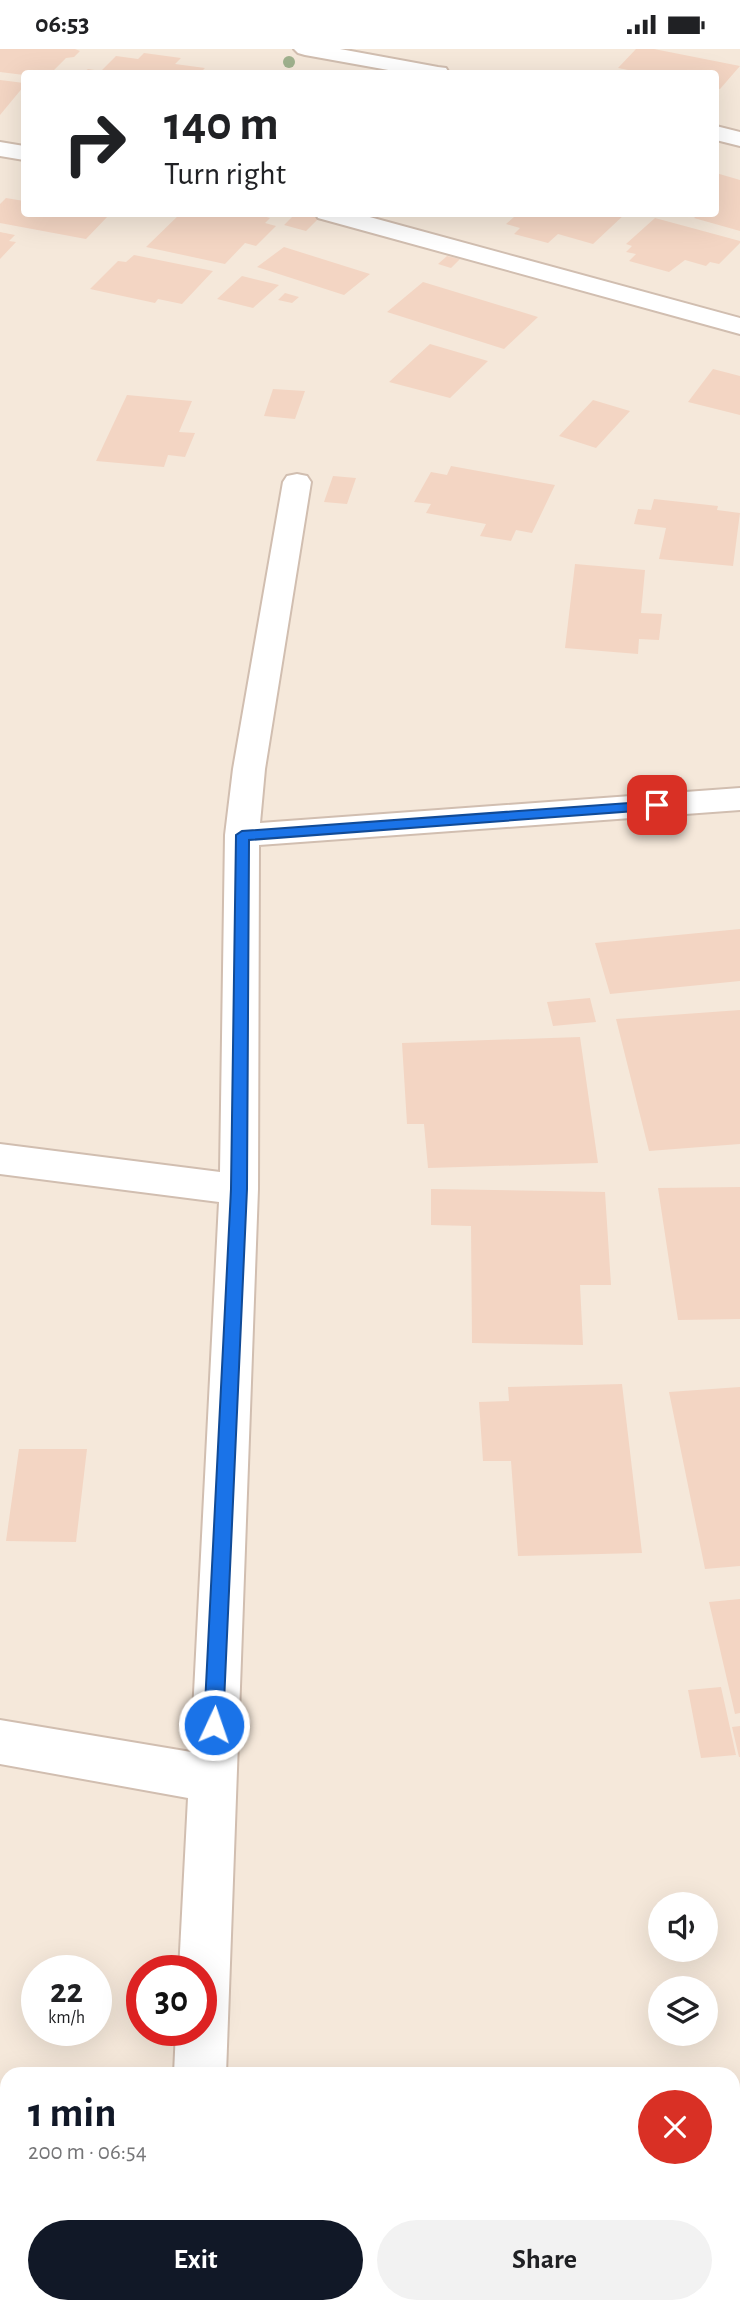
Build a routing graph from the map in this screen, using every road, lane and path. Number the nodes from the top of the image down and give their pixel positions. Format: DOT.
graph roads {
  1 [pos="306,49"];
  2 [pos="422,70"];
  3 [pos="719,134"];
  4 [pos="740,139"];
  5 [pos="0,149"];
  6 [pos="21,152"];
  7 [pos="341,217"];
  8 [pos="740,326"];
  9 [pos="297,482"];
  10 [pos="740,799"];
  11 [pos="242,835"];
  12 [pos="0,1159"];
  13 [pos="239,1189"];
  14 [pos="0,1742"];
  15 [pos="211,1779"];
  16 [pos="200,2067"];
  1 -- 2 [label="street"];
  3 -- 4 [label="street"];
  5 -- 6 [label="street"];
  7 -- 8 [label="street"];
  9 -- 11 [label="street"];
  10 -- 11 [label="street"];
  11 -- 13 [label="street"];
  12 -- 13 [label="street"];
  13 -- 15 [label="street"];
  14 -- 15 [label="street"];
  15 -- 16 [label="street"];
}
